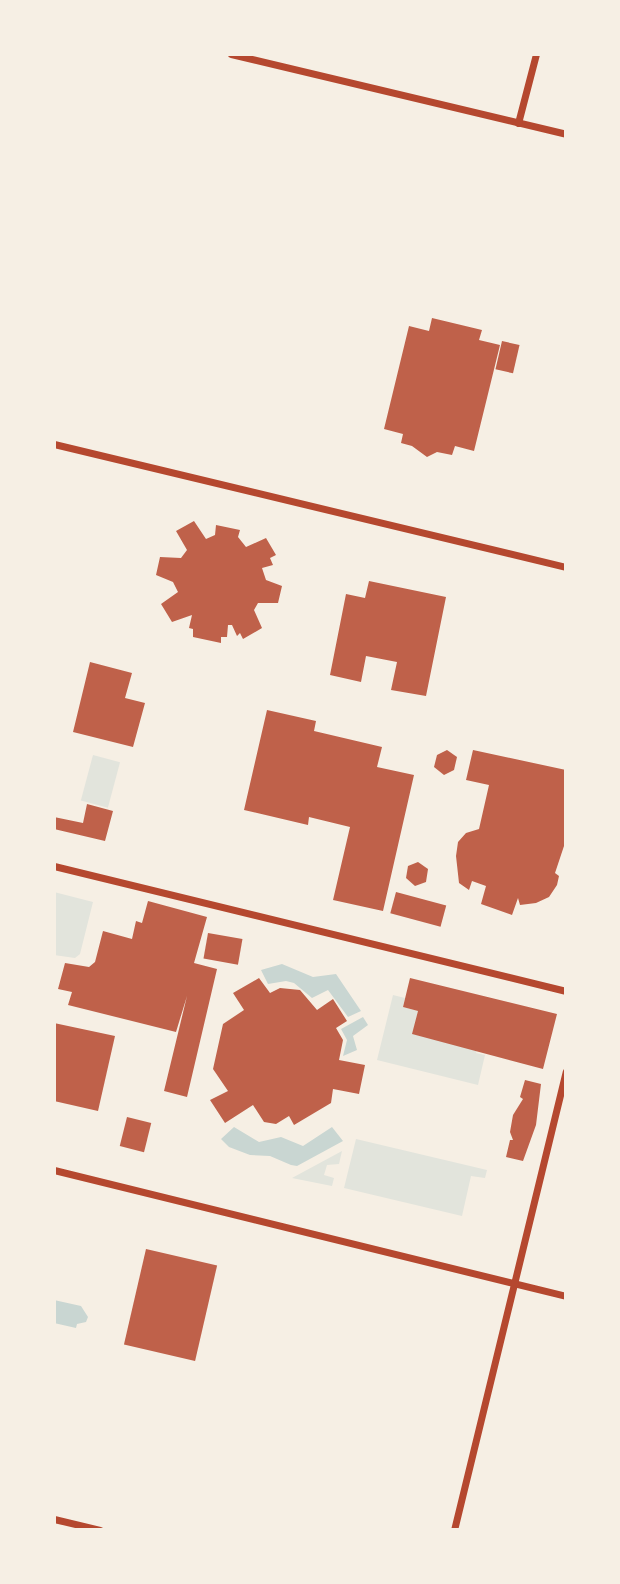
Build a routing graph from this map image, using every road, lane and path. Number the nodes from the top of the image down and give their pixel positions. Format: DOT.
graph roads {
  1 [pos="231,54"];
  2 [pos="536,54"];
  3 [pos="518,123"];
  4 [pos="566,134"];
  5 [pos="54,444"];
  6 [pos="566,567"];
  7 [pos="54,866"];
  8 [pos="566,991"];
  9 [pos="566,1071"];
  10 [pos="54,1170"];
  11 [pos="514,1283"];
  12 [pos="566,1296"];
  13 [pos="54,1519"];
  14 [pos="100,1530"];
  15 [pos="454,1530"];
  1 -- 3 [label="street"];
  2 -- 3 [label="street"];
  3 -- 4 [label="street"];
  5 -- 6 [label="street"];
  7 -- 8 [label="street"];
  9 -- 11 [label="street"];
  10 -- 11 [label="street"];
  11 -- 12 [label="street"];
  11 -- 15 [label="street"];
  13 -- 14 [label="street"];
}
